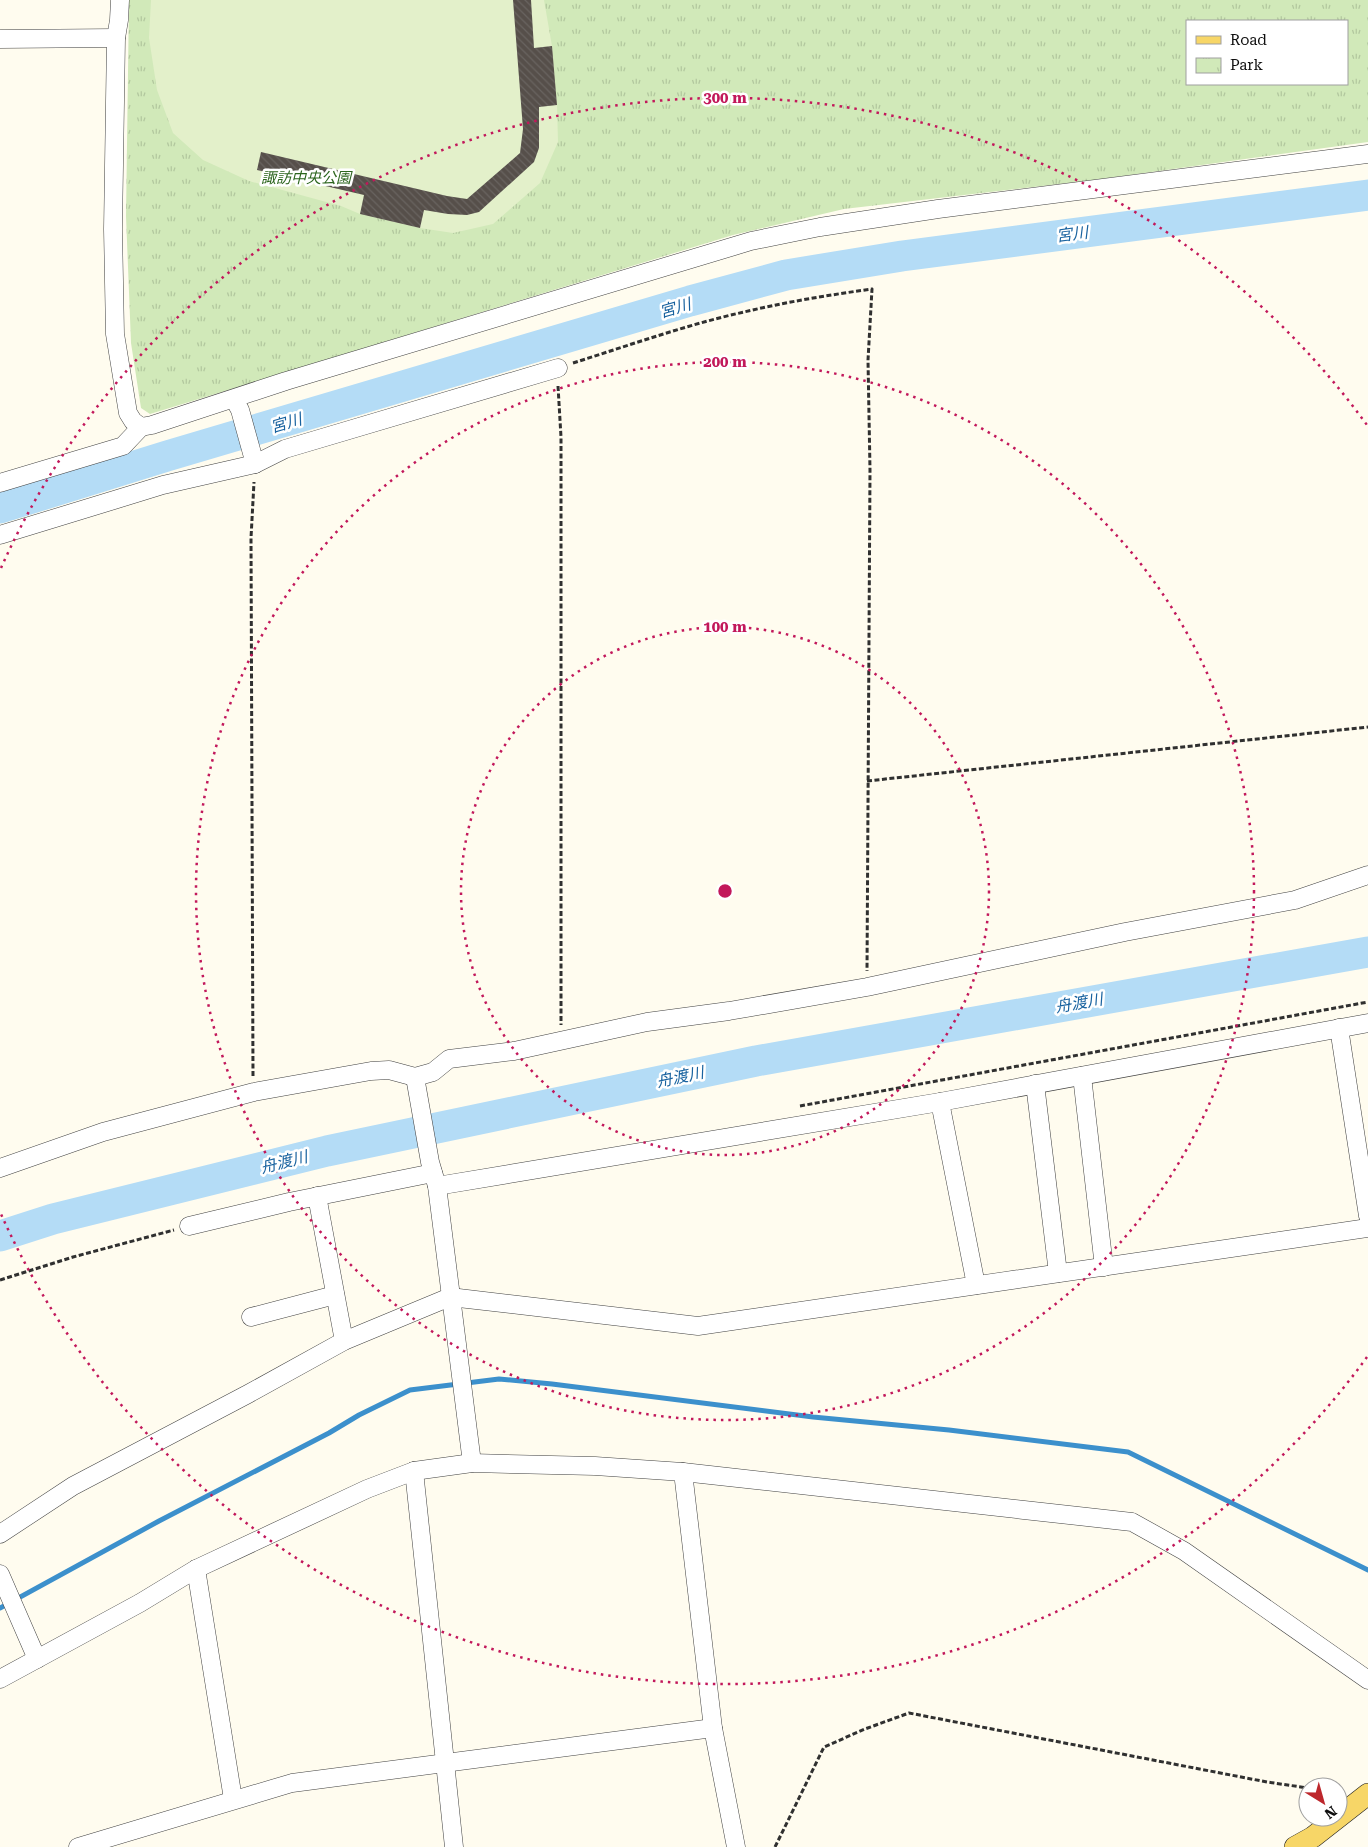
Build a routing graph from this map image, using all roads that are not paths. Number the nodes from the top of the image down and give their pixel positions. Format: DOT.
graph roads {
  1 [pos="120,0"];
  2 [pos="116,38"];
  3 [pos="0,39"];
  4 [pos="1368,154"];
  5 [pos="558,368"];
  6 [pos="237,404"];
  7 [pos="141,427"];
  8 [pos="254,460"];
  9 [pos="0,483"];
  10 [pos="0,536"];
  11 [pos="1368,876"];
  12 [pos="1368,1023"];
  13 [pos="1339,1028"];
  14 [pos="1082,1076"];
  15 [pos="416,1082"];
  16 [pos="1035,1084"];
  17 [pos="940,1102"];
  18 [pos="0,1168"];
  19 [pos="433,1174"];
  20 [pos="317,1196"];
  21 [pos="1368,1216"];
  22 [pos="190,1226"];
  23 [pos="1368,1228"];
  24 [pos="1104,1267"];
  25 [pos="1058,1273"];
  26 [pos="976,1285"];
  27 [pos="335,1295"];
  28 [pos="450,1297"];
  29 [pos="251,1317"];
  30 [pos="344,1341"];
  31 [pos="472,1464"];
  32 [pos="414,1471"];
  33 [pos="683,1472"];
  34 [pos="0,1534"];
  35 [pos="196,1569"];
  36 [pos="0,1574"];
  37 [pos="37,1659"];
  38 [pos="0,1679"];
  39 [pos="1368,1680"];
  40 [pos="714,1728"];
  41 [pos="444,1762"];
  42 [pos="1368,1794"];
  43 [pos="233,1799"];
  44 [pos="78,1847"];
  45 [pos="454,1847"];
  46 [pos="736,1847"];
  47 [pos="1295,1847"];
  1 -- 2 [label="street"];
  2 -- 3 [label="street"];
  2 -- 7 [label="street"];
  4 -- 6 [label="street"];
  5 -- 8 [label="street"];
  6 -- 7 [label="street"];
  6 -- 8 [label="street"];
  7 -- 9 [label="street"];
  8 -- 10 [label="street"];
  11 -- 15 [label="street"];
  12 -- 13 [label="street"];
  13 -- 14 [label="street"];
  13 -- 21 [label="street"];
  14 -- 16 [label="street"];
  14 -- 24 [label="street"];
  15 -- 18 [label="street"];
  15 -- 19 [label="street"];
  16 -- 17 [label="street"];
  16 -- 25 [label="street"];
  17 -- 19 [label="street"];
  17 -- 26 [label="street"];
  19 -- 20 [label="street"];
  19 -- 28 [label="street"];
  20 -- 22 [label="street"];
  20 -- 27 [label="street"];
  23 -- 24 [label="street"];
  24 -- 25 [label="street"];
  25 -- 26 [label="street"];
  26 -- 28 [label="street"];
  27 -- 29 [label="street"];
  27 -- 30 [label="street"];
  28 -- 30 [label="street"];
  28 -- 31 [label="street"];
  30 -- 34 [label="street"];
  31 -- 32 [label="street"];
  31 -- 33 [label="street"];
  32 -- 35 [label="street"];
  32 -- 41 [label="street"];
  33 -- 39 [label="street"];
  33 -- 40 [label="street"];
  35 -- 37 [label="street"];
  35 -- 43 [label="street"];
  36 -- 37 [label="street"];
  37 -- 38 [label="street"];
  40 -- 41 [label="street"];
  40 -- 46 [label="street"];
  41 -- 43 [label="street"];
  41 -- 45 [label="street"];
  42 -- 47 [label="main road"];
  43 -- 44 [label="street"];
}
